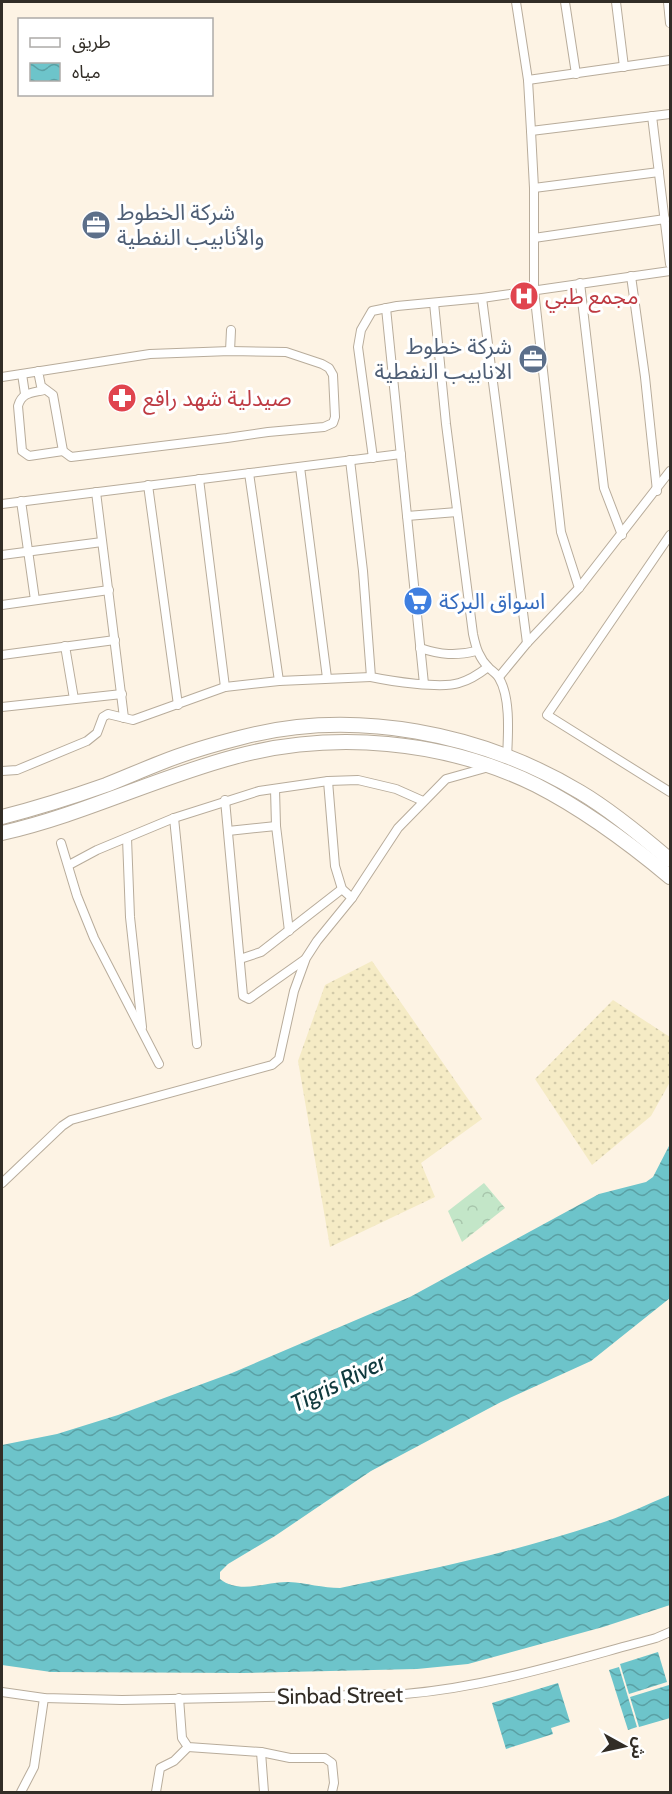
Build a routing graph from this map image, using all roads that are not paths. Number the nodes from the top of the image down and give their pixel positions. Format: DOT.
graph roads {
  1 [pos="516,2"];
  2 [pos="565,2"];
  3 [pos="616,2"];
  4 [pos="668,2"];
  5 [pos="670,23"];
  6 [pos="670,60"];
  7 [pos="624,67"];
  8 [pos="576,74"];
  9 [pos="528,80"];
  10 [pos="670,114"];
  11 [pos="652,116"];
  12 [pos="531,131"];
  13 [pos="659,172"];
  14 [pos="534,188"];
  15 [pos="665,219"];
  16 [pos="534,238"];
  17 [pos="670,264"];
  18 [pos="670,271"];
  19 [pos="631,276"];
  20 [pos="580,283"];
  21 [pos="534,290"];
  22 [pos="482,298"];
  23 [pos="434,303"];
  24 [pos="386,308"];
  25 [pos="231,330"];
  26 [pos="230,351"];
  27 [pos="38,371"];
  28 [pos="22,374"];
  29 [pos="2,377"];
  30 [pos="44,390"];
  31 [pos="25,394"];
  32 [pos="63,451"];
  33 [pos="401,454"];
  34 [pos="373,458"];
  35 [pos="350,460"];
  36 [pos="300,467"];
  37 [pos="670,471"];
  38 [pos="249,473"];
  39 [pos="199,479"];
  40 [pos="148,485"];
  41 [pos="657,491"];
  42 [pos="96,492"];
  43 [pos="21,501"];
  44 [pos="2,504"];
  45 [pos="456,512"];
  46 [pos="407,516"];
  47 [pos="622,535"];
  48 [pos="670,535"];
  49 [pos="102,542"];
  50 [pos="27,552"];
  51 [pos="2,555"];
  52 [pos="579,588"];
  53 [pos="109,590"];
  54 [pos="35,600"];
  55 [pos="2,605"];
  56 [pos="115,640"];
  57 [pos="527,644"];
  58 [pos="65,646"];
  59 [pos="420,648"];
  60 [pos="476,651"];
  61 [pos="2,655"];
  62 [pos="488,667"];
  63 [pos="371,677"];
  64 [pos="499,677"];
  65 [pos="327,678"];
  66 [pos="279,681"];
  67 [pos="424,684"];
  68 [pos="225,687"];
  69 [pos="122,694"];
  70 [pos="74,699"];
  71 [pos="178,705"];
  72 [pos="2,707"];
  73 [pos="124,718"];
  74 [pos="507,758"];
  75 [pos="490,767"];
  76 [pos="2,771"];
  77 [pos="523,771"];
  78 [pos="328,781"];
  79 [pos="274,789"];
  80 [pos="670,792"];
  81 [pos="225,800"];
  82 [pos="423,801"];
  83 [pos="2,817"];
  84 [pos="174,818"];
  85 [pos="276,826"];
  86 [pos="228,831"];
  87 [pos="2,833"];
  88 [pos="127,838"];
  89 [pos="61,843"];
  90 [pos="670,860"];
  91 [pos="69,865"];
  92 [pos="670,878"];
  93 [pos="342,889"];
  94 [pos="351,898"];
  95 [pos="289,931"];
  96 [pos="306,958"];
  97 [pos="240,959"];
  98 [pos="143,1034"];
  99 [pos="197,1044"];
  100 [pos="159,1064"];
  101 [pos="2,1183"];
  102 [pos="670,1632"];
  103 [pos="2,1692"];
  104 [pos="44,1698"];
  105 [pos="179,1698"];
  106 [pos="188,1747"];
  107 [pos="261,1752"];
  108 [pos="21,1792"];
  109 [pos="156,1792"];
  110 [pos="264,1792"];
  111 [pos="332,1792"];
  1 -- 9 [label="street"];
  2 -- 8 [label="street"];
  3 -- 7 [label="street"];
  4 -- 5 [label="street"];
  6 -- 7 [label="street"];
  7 -- 8 [label="street"];
  8 -- 9 [label="street"];
  9 -- 12 [label="street"];
  10 -- 11 [label="street"];
  11 -- 12 [label="street"];
  11 -- 13 [label="street"];
  12 -- 14 [label="street"];
  13 -- 14 [label="street"];
  13 -- 15 [label="street"];
  14 -- 16 [label="street"];
  15 -- 16 [label="street"];
  15 -- 17 [label="street"];
  16 -- 21 [label="street"];
  18 -- 19 [label="street"];
  19 -- 20 [label="street"];
  19 -- 41 [label="street"];
  20 -- 21 [label="street"];
  20 -- 47 [label="street"];
  21 -- 22 [label="street"];
  21 -- 52 [label="street"];
  22 -- 23 [label="street"];
  22 -- 57 [label="street"];
  23 -- 24 [label="street"];
  23 -- 45 [label="street"];
  24 -- 33 [label="street"];
  24 -- 34 [label="street"];
  25 -- 26 [label="street"];
  26 -- 27 [label="street"];
  26 -- 32 [label="street"];
  27 -- 28 [label="street"];
  27 -- 30 [label="street"];
  28 -- 29 [label="street"];
  28 -- 31 [label="street"];
  30 -- 31 [label="street"];
  30 -- 32 [label="street"];
  31 -- 32 [label="street"];
  33 -- 34 [label="street"];
  33 -- 46 [label="street"];
  34 -- 35 [label="street"];
  35 -- 36 [label="street"];
  35 -- 63 [label="street"];
  36 -- 38 [label="street"];
  36 -- 65 [label="street"];
  37 -- 41 [label="street"];
  38 -- 39 [label="street"];
  38 -- 66 [label="street"];
  39 -- 40 [label="street"];
  39 -- 68 [label="street"];
  40 -- 42 [label="street"];
  40 -- 71 [label="street"];
  41 -- 47 [label="street"];
  42 -- 43 [label="street"];
  42 -- 49 [label="street"];
  43 -- 44 [label="street"];
  43 -- 50 [label="street"];
  45 -- 46 [label="street"];
  45 -- 60 [label="street"];
  46 -- 59 [label="street"];
  47 -- 52 [label="street"];
  48 -- 80 [label="street"];
  49 -- 50 [label="street"];
  49 -- 53 [label="street"];
  50 -- 51 [label="street"];
  50 -- 54 [label="street"];
  52 -- 57 [label="street"];
  53 -- 54 [label="street"];
  53 -- 56 [label="street"];
  54 -- 55 [label="street"];
  56 -- 58 [label="street"];
  56 -- 69 [label="street"];
  57 -- 64 [label="street"];
  58 -- 61 [label="street"];
  58 -- 70 [label="street"];
  59 -- 60 [label="street"];
  59 -- 67 [label="street"];
  60 -- 62 [label="street"];
  62 -- 64 [label="street"];
  62 -- 67 [label="street"];
  63 -- 65 [label="street"];
  63 -- 67 [label="street"];
  64 -- 74 [label="street"];
  65 -- 66 [label="street"];
  66 -- 68 [label="street"];
  68 -- 71 [label="street"];
  69 -- 70 [label="street"];
  69 -- 73 [label="street"];
  70 -- 72 [label="street"];
  71 -- 73 [label="street"];
  73 -- 76 [label="street"];
  74 -- 77 [label="highway"];
  74 -- 83 [label="highway"];
  75 -- 77 [label="highway"];
  75 -- 82 [label="street"];
  75 -- 87 [label="highway"];
  77 -- 90 [label="highway"];
  77 -- 92 [label="highway"];
  78 -- 79 [label="street"];
  78 -- 82 [label="street"];
  78 -- 93 [label="street"];
  79 -- 81 [label="street"];
  79 -- 85 [label="street"];
  81 -- 84 [label="street"];
  81 -- 86 [label="street"];
  82 -- 94 [label="street"];
  84 -- 88 [label="street"];
  84 -- 99 [label="street"];
  85 -- 86 [label="street"];
  85 -- 95 [label="street"];
  86 -- 97 [label="street"];
  88 -- 91 [label="street"];
  88 -- 98 [label="street"];
  89 -- 91 [label="street"];
  91 -- 98 [label="street"];
  93 -- 94 [label="street"];
  93 -- 95 [label="street"];
  94 -- 96 [label="street"];
  95 -- 97 [label="street"];
  96 -- 97 [label="street"];
  96 -- 101 [label="street"];
  98 -- 100 [label="street"];
  102 -- 105 [label="street, Sinbad Street"];
  103 -- 104 [label="street, Sinbad Street"];
  104 -- 105 [label="street, Sinbad Street"];
  104 -- 108 [label="street"];
  105 -- 106 [label="street"];
  106 -- 107 [label="street"];
  106 -- 109 [label="street"];
  107 -- 110 [label="street"];
  107 -- 111 [label="street"];
}
